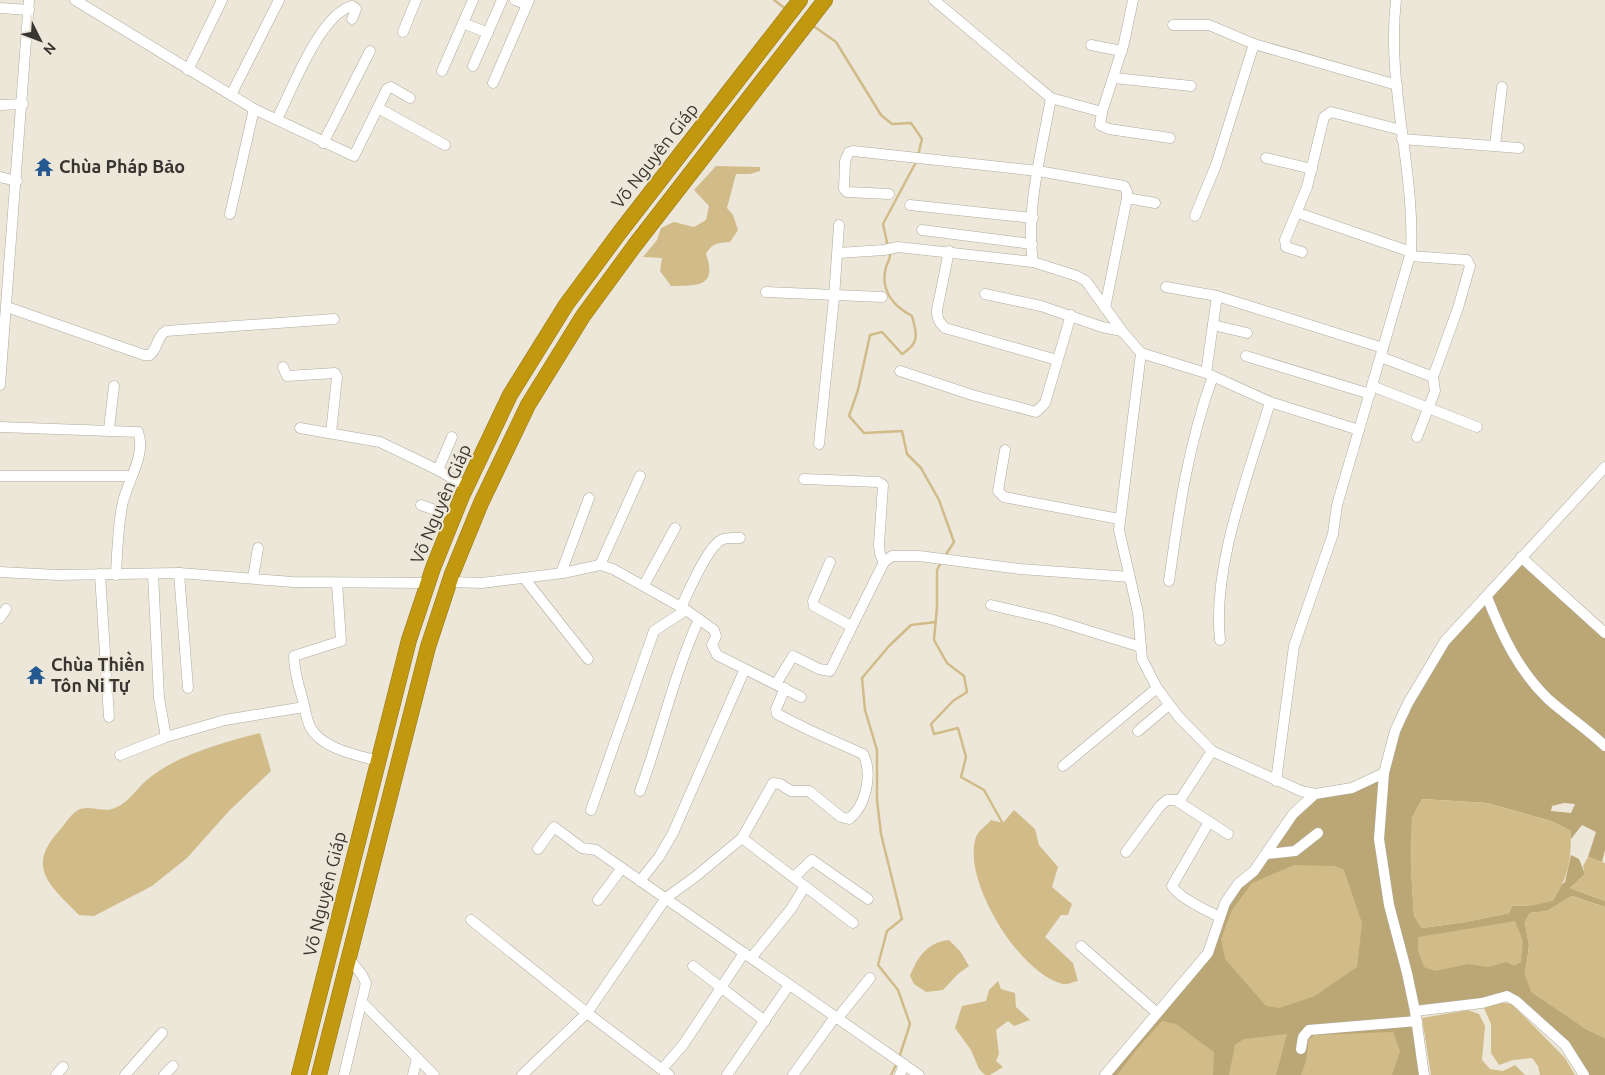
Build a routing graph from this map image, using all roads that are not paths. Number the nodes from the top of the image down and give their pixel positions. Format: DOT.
graph roads {
  1 [pos="75,0"];
  2 [pos="222,0"];
  3 [pos="279,0"];
  4 [pos="416,0"];
  5 [pos="473,0"];
  6 [pos="502,0"];
  7 [pos="515,0"];
  8 [pos="800,0"];
  9 [pos="934,0"];
  10 [pos="1395,0"];
  11 [pos="1131,1"];
  12 [pos="528,2"];
  13 [pos="29,5"];
  14 [pos="822,5"];
  15 [pos="0,8"];
  16 [pos="352,18"];
  17 [pos="463,23"];
  18 [pos="1173,25"];
  19 [pos="403,32"];
  20 [pos="488,33"];
  21 [pos="1254,44"];
  22 [pos="1091,45"];
  23 [pos="370,51"];
  24 [pos="1122,51"];
  25 [pos="473,66"];
  26 [pos="188,70"];
  27 [pos="442,71"];
  28 [pos="1114,78"];
  29 [pos="493,83"];
  30 [pos="1397,85"];
  31 [pos="1191,86"];
  32 [pos="1502,87"];
  33 [pos="231,95"];
  34 [pos="410,98"];
  35 [pos="1051,98"];
  36 [pos="23,104"];
  37 [pos="0,105"];
  38 [pos="378,108"];
  39 [pos="254,109"];
  40 [pos="1102,112"];
  41 [pos="277,119"];
  42 [pos="1402,134"];
  43 [pos="1170,138"];
  44 [pos="323,142"];
  45 [pos="445,145"];
  46 [pos="1495,145"];
  47 [pos="1519,148"];
  48 [pos="1266,158"];
  49 [pos="1312,169"];
  50 [pos="1038,171"];
  51 [pos="0,177"];
  52 [pos="17,180"];
  53 [pos="889,194"];
  54 [pos="1126,198"];
  55 [pos="1155,203"];
  56 [pos="910,205"];
  57 [pos="1298,213"];
  58 [pos="230,214"];
  59 [pos="1195,216"];
  60 [pos="1032,218"];
  61 [pos="839,225"];
  62 [pos="922,230"];
  63 [pos="1032,244"];
  64 [pos="949,251"];
  65 [pos="1302,252"];
  66 [pos="838,253"];
  67 [pos="1411,254"];
  68 [pos="1033,262"];
  69 [pos="1166,286"];
  70 [pos="766,292"];
  71 [pos="834,294"];
  72 [pos="985,294"];
  73 [pos="1217,296"];
  74 [pos="882,297"];
  75 [pos="1105,308"];
  76 [pos="4,312"];
  77 [pos="1071,315"];
  78 [pos="334,319"];
  79 [pos="1213,325"];
  80 [pos="1122,331"];
  81 [pos="1248,333"];
  82 [pos="1141,353"];
  83 [pos="1382,353"];
  84 [pos="1246,356"];
  85 [pos="1057,360"];
  86 [pos="283,367"];
  87 [pos="900,371"];
  88 [pos="1210,375"];
  89 [pos="1432,377"];
  90 [pos="0,385"];
  91 [pos="114,386"];
  92 [pos="1371,390"];
  93 [pos="1270,402"];
  94 [pos="1428,408"];
  95 [pos="0,427"];
  96 [pos="1477,427"];
  97 [pos="300,428"];
  98 [pos="108,429"];
  99 [pos="1359,430"];
  100 [pos="331,433"];
  101 [pos="452,437"];
  102 [pos="1416,437"];
  103 [pos="819,444"];
  104 [pos="1005,450"];
  105 [pos="1605,467"];
  106 [pos="438,470"];
  107 [pos="0,476"];
  108 [pos="132,476"];
  109 [pos="640,476"];
  110 [pos="804,479"];
  111 [pos="467,487"];
  112 [pos="590,498"];
  113 [pos="421,505"];
  114 [pos="456,513"];
  115 [pos="1119,519"];
  116 [pos="675,528"];
  117 [pos="740,538"];
  118 [pos="258,548"];
  119 [pos="1521,557"];
  120 [pos="830,562"];
  121 [pos="884,562"];
  122 [pos="600,565"];
  123 [pos="0,572"];
  124 [pos="179,573"];
  125 [pos="560,573"];
  126 [pos="100,574"];
  127 [pos="153,574"];
  128 [pos="116,575"];
  129 [pos="1130,577"];
  130 [pos="253,578"];
  131 [pos="524,578"];
  132 [pos="1169,581"];
  133 [pos="450,582"];
  134 [pos="337,583"];
  135 [pos="428,583"];
  136 [pos="644,585"];
  137 [pos="1487,597"];
  138 [pos="991,605"];
  139 [pos="684,609"];
  140 [pos="699,619"];
  141 [pos="851,626"];
  142 [pos="1605,633"];
  143 [pos="1220,640"];
  144 [pos="1141,647"];
  145 [pos="588,659"];
  146 [pos="744,671"];
  147 [pos="781,686"];
  148 [pos="188,688"];
  149 [pos="1157,688"];
  150 [pos="801,696"];
  151 [pos="1169,705"];
  152 [pos="304,707"];
  153 [pos="109,717"];
  154 [pos="1138,731"];
  155 [pos="166,737"];
  156 [pos="1605,746"];
  157 [pos="1212,751"];
  158 [pos="120,755"];
  159 [pos="378,761"];
  160 [pos="1063,766"];
  161 [pos="1384,772"];
  162 [pos="1276,781"];
  163 [pos="640,791"];
  164 [pos="1315,794"];
  165 [pos="1177,801"];
  166 [pos="591,810"];
  167 [pos="1209,822"];
  168 [pos="1318,833"];
  169 [pos="1228,834"];
  170 [pos="742,838"];
  171 [pos="538,848"];
  172 [pos="1126,852"];
  173 [pos="1267,854"];
  174 [pos="622,868"];
  175 [pos="794,878"];
  176 [pos="640,881"];
  177 [pos="805,886"];
  178 [pos="666,898"];
  179 [pos="598,900"];
  180 [pos="868,900"];
  181 [pos="1220,917"];
  182 [pos="471,920"];
  183 [pos="853,924"];
  184 [pos="1081,946"];
  185 [pos="747,955"];
  186 [pos="349,958"];
  187 [pos="692,966"];
  188 [pos="870,978"];
  189 [pos="789,985"];
  190 [pos="721,988"];
  191 [pos="362,1002"];
  192 [pos="587,1013"];
  193 [pos="1158,1013"];
  194 [pos="1416,1016"];
  195 [pos="836,1018"];
  196 [pos="765,1020"];
  197 [pos="162,1033"];
  198 [pos="1301,1049"];
  199 [pos="417,1058"];
  200 [pos="900,1062"];
  201 [pos="173,1066"];
  202 [pos="665,1072"];
  203 [pos="125,1075"];
  204 [pos="164,1075"];
  205 [pos="299,1075"];
  206 [pos="319,1075"];
  207 [pos="344,1075"];
  208 [pos="413,1075"];
  209 [pos="434,1075"];
  210 [pos="522,1075"];
  211 [pos="727,1075"];
  212 [pos="793,1075"];
  213 [pos="900,1075"];
  214 [pos="919,1075"];
  215 [pos="1106,1075"];
  216 [pos="1424,1075"];
  217 [pos="1584,1075"];
  1 -- 26 [label="street"];
  2 -- 26 [label="street"];
  3 -- 33 [label="street"];
  4 -- 19 [label="street"];
  5 -- 17 [label="street"];
  6 -- 20 [label="street"];
  7 -- 12 [label="street"];
  8 -- 111 [label="highway, Võ Nguyên Giáp"];
  9 -- 35 [label="street"];
  10 -- 30 [label="street"];
  11 -- 24 [label="street"];
  12 -- 29 [label="street"];
  13 -- 15 [label="street"];
  13 -- 36 [label="street"];
  14 -- 133 [label="highway, Võ Nguyên Giáp"];
  16 -- 41 [label="street"];
  17 -- 20 [label="street"];
  17 -- 27 [label="street"];
  18 -- 21 [label="street"];
  20 -- 25 [label="street"];
  21 -- 30 [label="street"];
  21 -- 59 [label="street"];
  22 -- 24 [label="street"];
  23 -- 44 [label="street"];
  24 -- 28 [label="street"];
  26 -- 33 [label="street"];
  28 -- 31 [label="street"];
  28 -- 40 [label="street"];
  30 -- 42 [label="street"];
  32 -- 46 [label="street"];
  33 -- 39 [label="street"];
  34 -- 38 [label="street"];
  35 -- 40 [label="street"];
  35 -- 50 [label="street"];
  36 -- 37 [label="street"];
  36 -- 52 [label="street"];
  38 -- 44 [label="street"];
  38 -- 45 [label="street"];
  39 -- 41 [label="street"];
  39 -- 58 [label="street"];
  40 -- 43 [label="street"];
  41 -- 44 [label="street"];
  42 -- 46 [label="street"];
  42 -- 49 [label="street"];
  42 -- 67 [label="street"];
  46 -- 47 [label="street"];
  48 -- 49 [label="street"];
  49 -- 57 [label="street"];
  50 -- 53 [label="street"];
  50 -- 54 [label="street"];
  50 -- 60 [label="street"];
  51 -- 52 [label="street"];
  52 -- 76 [label="street"];
  54 -- 55 [label="street"];
  54 -- 75 [label="street"];
  56 -- 60 [label="street"];
  57 -- 65 [label="street"];
  57 -- 67 [label="street"];
  60 -- 63 [label="street"];
  61 -- 66 [label="street"];
  62 -- 63 [label="street"];
  63 -- 68 [label="street"];
  64 -- 66 [label="street"];
  64 -- 68 [label="street"];
  64 -- 85 [label="street"];
  66 -- 71 [label="street"];
  67 -- 83 [label="street"];
  67 -- 89 [label="street"];
  68 -- 75 [label="street"];
  69 -- 73 [label="street"];
  70 -- 71 [label="street"];
  71 -- 74 [label="street"];
  71 -- 103 [label="street"];
  72 -- 77 [label="street"];
  73 -- 79 [label="street"];
  73 -- 83 [label="street"];
  75 -- 80 [label="street"];
  76 -- 78 [label="street"];
  76 -- 90 [label="street"];
  77 -- 80 [label="street"];
  77 -- 85 [label="street"];
  79 -- 81 [label="street"];
  79 -- 88 [label="street"];
  80 -- 82 [label="street"];
  82 -- 88 [label="street"];
  82 -- 115 [label="street"];
  83 -- 89 [label="street"];
  83 -- 92 [label="street"];
  84 -- 92 [label="street"];
  85 -- 87 [label="street"];
  86 -- 100 [label="street"];
  88 -- 93 [label="street"];
  88 -- 132 [label="street"];
  89 -- 94 [label="street"];
  91 -- 98 [label="street"];
  92 -- 94 [label="street"];
  92 -- 99 [label="street"];
  93 -- 99 [label="street"];
  93 -- 143 [label="street"];
  94 -- 96 [label="street"];
  94 -- 102 [label="street"];
  95 -- 98 [label="street"];
  97 -- 100 [label="street"];
  98 -- 108 [label="street"];
  99 -- 162 [label="street"];
  100 -- 106 [label="street"];
  101 -- 106 [label="street"];
  104 -- 115 [label="street"];
  105 -- 119 [label="street"];
  106 -- 111 [label="street"];
  107 -- 108 [label="street"];
  108 -- 128 [label="street"];
  109 -- 122 [label="street"];
  110 -- 121 [label="street"];
  111 -- 114 [label="highway, Võ Nguyên Giáp"];
  112 -- 125 [label="street"];
  113 -- 114 [label="street"];
  114 -- 135 [label="highway, Võ Nguyên Giáp"];
  115 -- 129 [label="street"];
  116 -- 136 [label="street"];
  117 -- 139 [label="street"];
  118 -- 130 [label="street"];
  119 -- 137 [label="street"];
  119 -- 142 [label="street"];
  120 -- 141 [label="street"];
  121 -- 129 [label="street"];
  121 -- 141 [label="street"];
  122 -- 125 [label="street"];
  122 -- 136 [label="street"];
  123 -- 126 [label="street"];
  124 -- 127 [label="street"];
  124 -- 130 [label="street"];
  124 -- 148 [label="street"];
  125 -- 131 [label="street"];
  126 -- 128 [label="street"];
  126 -- 153 [label="street"];
  127 -- 128 [label="street"];
  127 -- 155 [label="street"];
  129 -- 144 [label="street"];
  130 -- 134 [label="street"];
  131 -- 133 [label="street"];
  131 -- 145 [label="street"];
  133 -- 186 [label="highway, Võ Nguyên Giáp"];
  134 -- 135 [label="street"];
  134 -- 152 [label="street"];
  135 -- 159 [label="highway, Võ Nguyên Giáp"];
  136 -- 139 [label="street"];
  137 -- 156 [label="street"];
  137 -- 161 [label="street"];
  138 -- 144 [label="street"];
  139 -- 140 [label="street"];
  139 -- 166 [label="street"];
  140 -- 146 [label="street"];
  140 -- 163 [label="street"];
  141 -- 147 [label="street"];
  144 -- 149 [label="street"];
  146 -- 147 [label="street"];
  146 -- 176 [label="street"];
  147 -- 150 [label="street"];
  147 -- 170 [label="street"];
  149 -- 151 [label="street"];
  149 -- 160 [label="street"];
  151 -- 154 [label="street"];
  151 -- 157 [label="street"];
  152 -- 155 [label="street"];
  152 -- 159 [label="street"];
  155 -- 158 [label="street"];
  157 -- 162 [label="street"];
  157 -- 165 [label="street"];
  159 -- 205 [label="highway, Võ Nguyên Giáp"];
  161 -- 164 [label="street"];
  161 -- 194 [label="street"];
  162 -- 164 [label="street"];
  164 -- 173 [label="street"];
  165 -- 167 [label="street"];
  165 -- 172 [label="street"];
  167 -- 169 [label="street"];
  167 -- 181 [label="street"];
  168 -- 173 [label="street"];
  170 -- 175 [label="street"];
  170 -- 178 [label="street"];
  171 -- 174 [label="street"];
  173 -- 181 [label="street"];
  174 -- 176 [label="street"];
  174 -- 179 [label="street"];
  175 -- 177 [label="street"];
  175 -- 180 [label="street"];
  176 -- 178 [label="street"];
  177 -- 183 [label="street"];
  177 -- 185 [label="street"];
  178 -- 185 [label="street"];
  178 -- 192 [label="street"];
  181 -- 193 [label="street"];
  182 -- 192 [label="street"];
  184 -- 193 [label="street"];
  185 -- 189 [label="street"];
  185 -- 190 [label="street"];
  186 -- 191 [label="street"];
  186 -- 206 [label="highway, Võ Nguyên Giáp"];
  187 -- 190 [label="street"];
  188 -- 195 [label="street"];
  189 -- 195 [label="street"];
  189 -- 196 [label="street"];
  190 -- 196 [label="street"];
  190 -- 202 [label="street"];
  191 -- 199 [label="street"];
  191 -- 207 [label="street"];
  192 -- 202 [label="street"];
  192 -- 210 [label="street"];
  193 -- 215 [label="street"];
  194 -- 198 [label="street"];
  194 -- 216 [label="street"];
  194 -- 217 [label="street"];
  195 -- 200 [label="street"];
  195 -- 212 [label="street"];
  196 -- 211 [label="street"];
  197 -- 203 [label="street"];
  199 -- 208 [label="street"];
  199 -- 209 [label="street"];
  200 -- 213 [label="street"];
  200 -- 214 [label="street"];
  201 -- 204 [label="street"];
}
